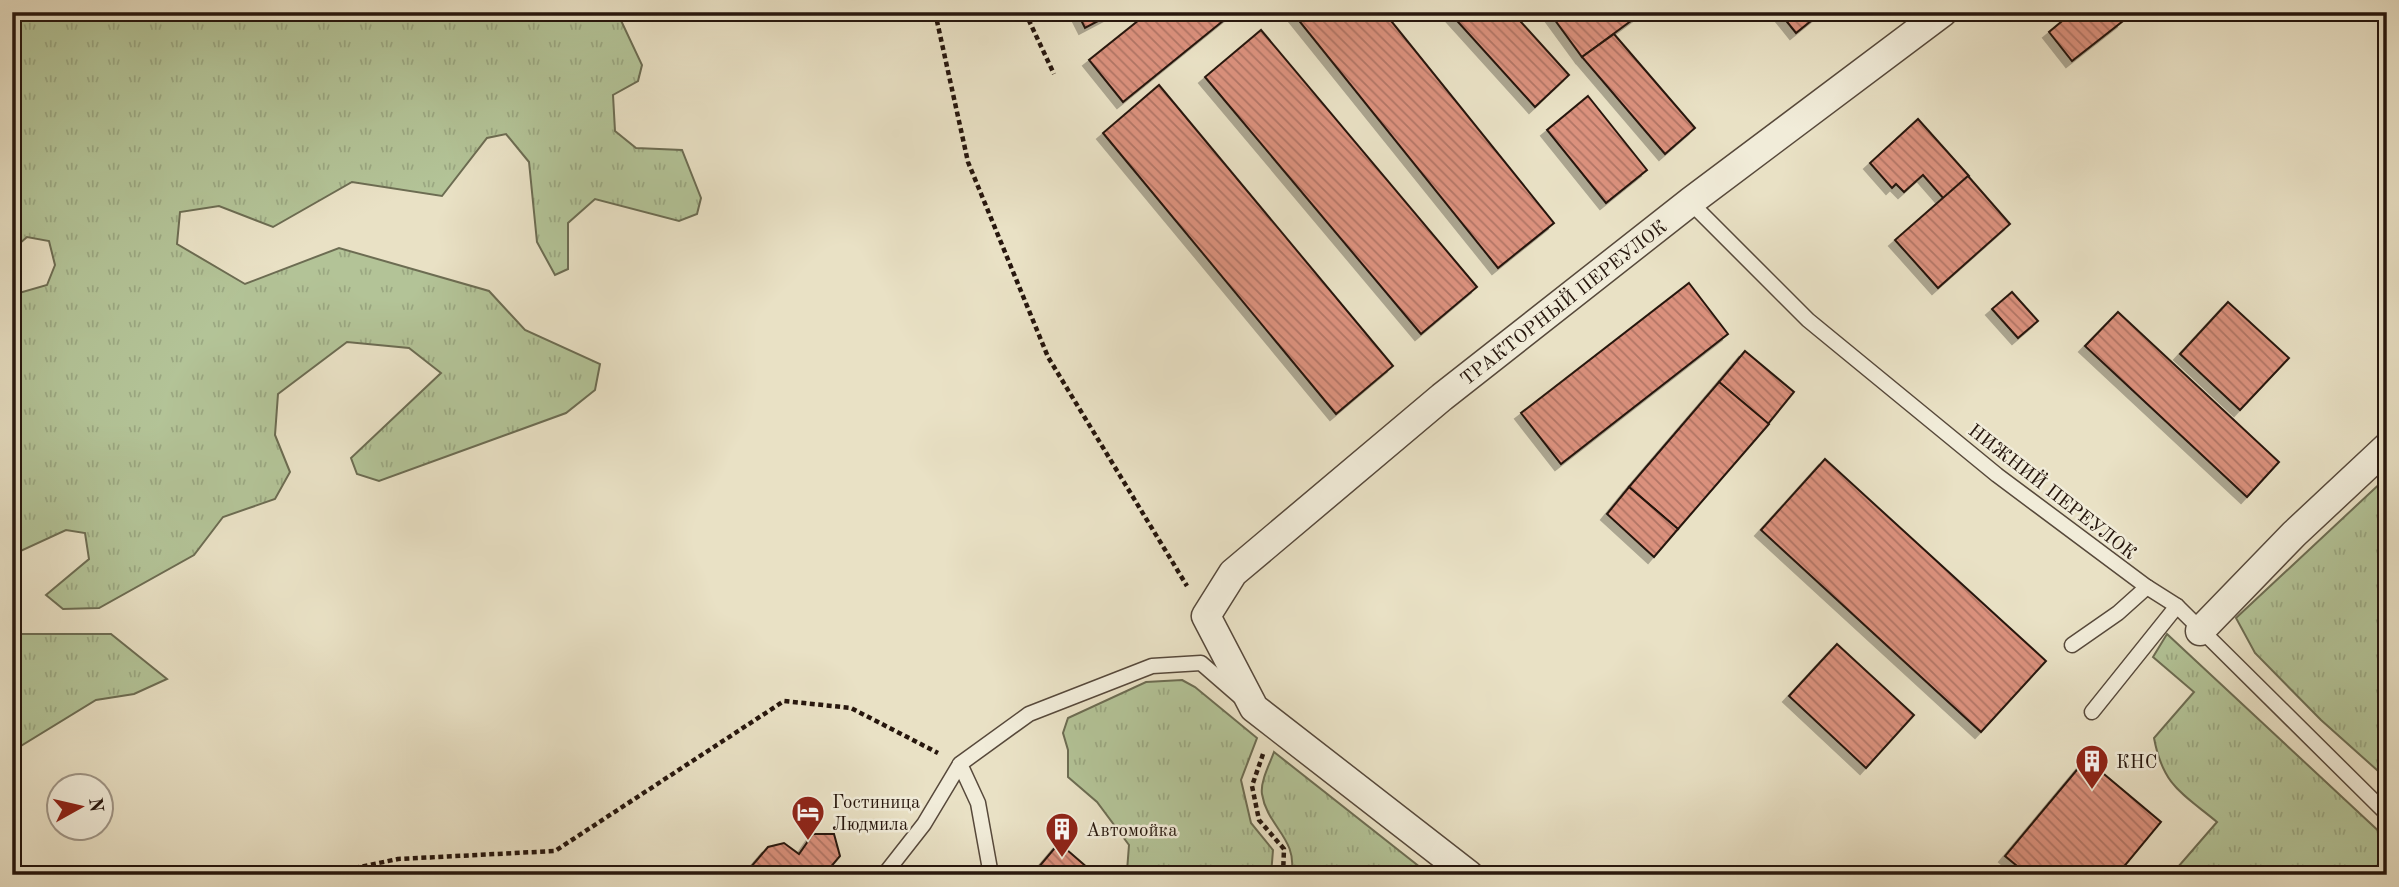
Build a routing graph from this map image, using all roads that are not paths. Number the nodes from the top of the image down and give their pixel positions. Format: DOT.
graph roads {
  1 [pos="1943,12"];
  2 [pos="1690,202"];
  3 [pos="2387,447"];
  4 [pos="2147,587"];
  5 [pos="2177,606"];
  6 [pos="2200,631"];
  7 [pos="2072,645"];
  8 [pos="2092,712"];
  9 [pos="1264,716"];
  10 [pos="960,764"];
  11 [pos="2387,814"];
  12 [pos="884,875"];
  13 [pos="991,875"];
  14 [pos="1469,875"];
  1 -- 2 [label="street, ТРАКТОРНЫЙ ПЕРЕУЛОК"];
  2 -- 4 [label="lane, НИЖНИЙ ПЕРЕУЛОК"];
  2 -- 9 [label="street, ТРАКТОРНЫЙ ПЕРЕУЛОК"];
  3 -- 6 [label="street"];
  4 -- 5 [label="lane, НИЖНИЙ ПЕРЕУЛОК"];
  4 -- 7 [label="lane"];
  5 -- 6 [label="lane, НИЖНИЙ ПЕРЕУЛОК"];
  5 -- 8 [label="lane"];
  6 -- 11 [label="lane, НИЖНИЙ ПЕРЕУЛОК"];
  9 -- 10 [label="lane"];
  9 -- 14 [label="street"];
  10 -- 12 [label="lane"];
  10 -- 13 [label="lane"];
}
